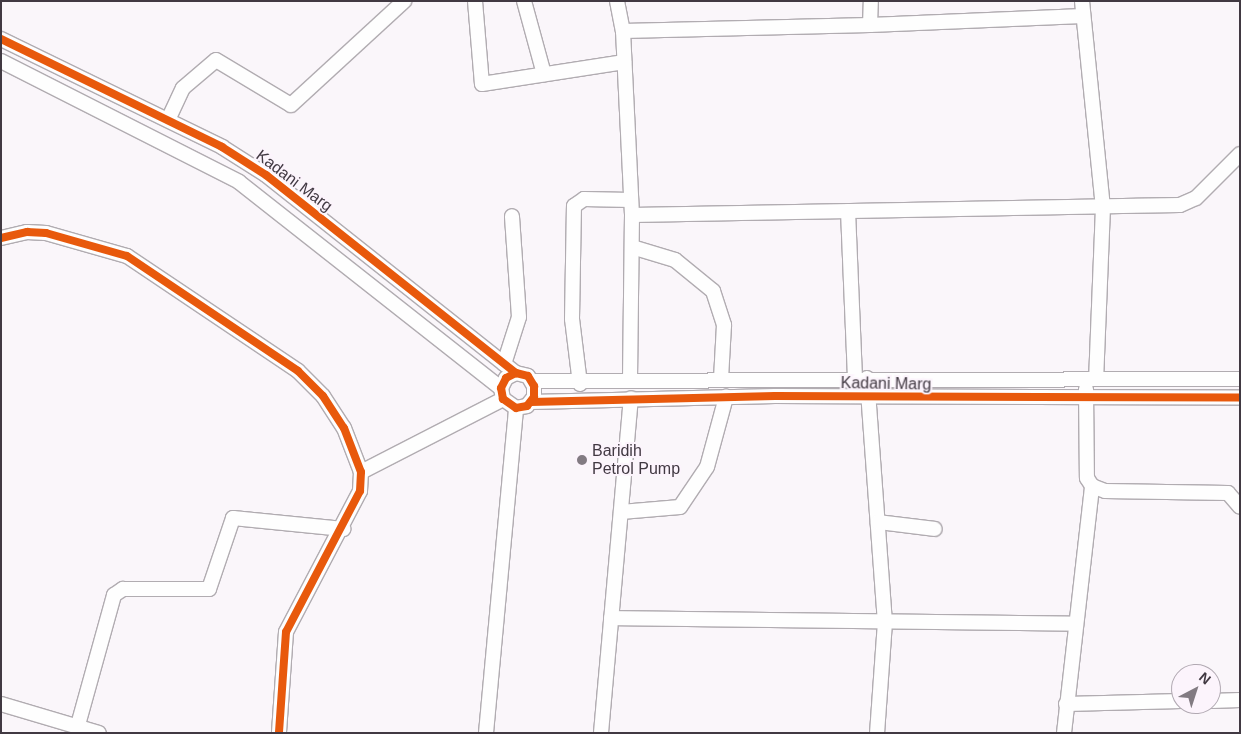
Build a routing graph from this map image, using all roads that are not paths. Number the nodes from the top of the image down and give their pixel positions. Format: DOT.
graph roads {
  1 [pos="404,1"];
  2 [pos="475,1"];
  3 [pos="524,1"];
  4 [pos="617,1"];
  5 [pos="871,1"];
  6 [pos="1082,1"];
  7 [pos="1083,16"];
  8 [pos="870,24"];
  9 [pos="622,31"];
  10 [pos="1,38"];
  11 [pos="1,61"];
  12 [pos="624,62"];
  13 [pos="544,74"];
  14 [pos="168,120"];
  15 [pos="1240,154"];
  16 [pos="631,200"];
  17 [pos="1103,207"];
  18 [pos="848,211"];
  19 [pos="512,216"];
  20 [pos="632,216"];
  21 [pos="1,238"];
  22 [pos="632,247"];
  23 [pos="504,364"];
  24 [pos="516,374"];
  25 [pos="861,378"];
  26 [pos="721,379"];
  27 [pos="1091,379"];
  28 [pos="1240,379"];
  29 [pos="532,381"];
  30 [pos="630,381"];
  31 [pos="580,384"];
  32 [pos="502,393"];
  33 [pos="726,396"];
  34 [pos="631,398"];
  35 [pos="869,398"];
  36 [pos="1086,398"];
  37 [pos="1240,398"];
  38 [pos="531,402"];
  39 [pos="516,408"];
  40 [pos="361,472"];
  41 [pos="1092,486"];
  42 [pos="1240,507"];
  43 [pos="620,512"];
  44 [pos="878,522"];
  45 [pos="935,529"];
  46 [pos="343,530"];
  47 [pos="611,618"];
  48 [pos="885,622"];
  49 [pos="1074,624"];
  50 [pos="1240,700"];
  51 [pos="1171,701"];
  52 [pos="1221,701"];
  53 [pos="1,704"];
  54 [pos="1066,704"];
  55 [pos="78,725"];
  56 [pos="99,733"];
  57 [pos="279,733"];
  58 [pos="486,733"];
  59 [pos="601,733"];
  60 [pos="877,733"];
  61 [pos="1064,733"];
  1 -- 14 [label="street"];
  2 -- 13 [label="street"];
  3 -- 13 [label="street"];
  4 -- 9 [label="street"];
  5 -- 8 [label="street"];
  6 -- 7 [label="street"];
  7 -- 8 [label="street"];
  7 -- 17 [label="street"];
  8 -- 9 [label="street"];
  9 -- 12 [label="street"];
  10 -- 14 [label="street, Kadani Marg"];
  11 -- 32 [label="street, Kadani Marg"];
  12 -- 13 [label="street"];
  12 -- 16 [label="street"];
  14 -- 23 [label="street, Kadani Marg"];
  15 -- 17 [label="street"];
  16 -- 20 [label="street"];
  16 -- 31 [label="street"];
  17 -- 18 [label="street"];
  17 -- 27 [label="street"];
  18 -- 20 [label="street"];
  18 -- 25 [label="street"];
  19 -- 23 [label="street"];
  20 -- 22 [label="street"];
  21 -- 40 [label="street"];
  22 -- 26 [label="street"];
  22 -- 30 [label="street"];
  23 -- 24 [label="street, Kadani Marg"];
  24 -- 29 [label="street"];
  24 -- 32 [label="street"];
  25 -- 26 [label="street, Kadani Marg"];
  25 -- 27 [label="street, Kadani Marg"];
  25 -- 35 [label="street"];
  26 -- 30 [label="street, Kadani Marg"];
  27 -- 28 [label="street, Kadani Marg"];
  27 -- 36 [label="street"];
  29 -- 31 [label="street, Kadani Marg"];
  29 -- 38 [label="street"];
  30 -- 31 [label="street, Kadani Marg"];
  32 -- 39 [label="street"];
  32 -- 40 [label="street"];
  33 -- 34 [label="street, Kadani Marg"];
  33 -- 35 [label="street, Kadani Marg"];
  33 -- 43 [label="street"];
  34 -- 38 [label="street, Kadani Marg"];
  34 -- 43 [label="street"];
  35 -- 36 [label="street, Kadani Marg"];
  35 -- 44 [label="street"];
  36 -- 37 [label="street, Kadani Marg"];
  36 -- 41 [label="street"];
  38 -- 39 [label="street"];
  39 -- 58 [label="street"];
  40 -- 46 [label="street"];
  41 -- 42 [label="street"];
  41 -- 49 [label="street"];
  43 -- 47 [label="street"];
  44 -- 45 [label="street"];
  44 -- 48 [label="street"];
  46 -- 55 [label="street"];
  46 -- 57 [label="street"];
  47 -- 48 [label="street"];
  47 -- 59 [label="street"];
  48 -- 49 [label="street"];
  48 -- 60 [label="street"];
  49 -- 54 [label="street"];
  50 -- 52 [label="street"];
  51 -- 54 [label="street"];
  53 -- 55 [label="street"];
  54 -- 61 [label="street"];
  55 -- 56 [label="street"];
}
